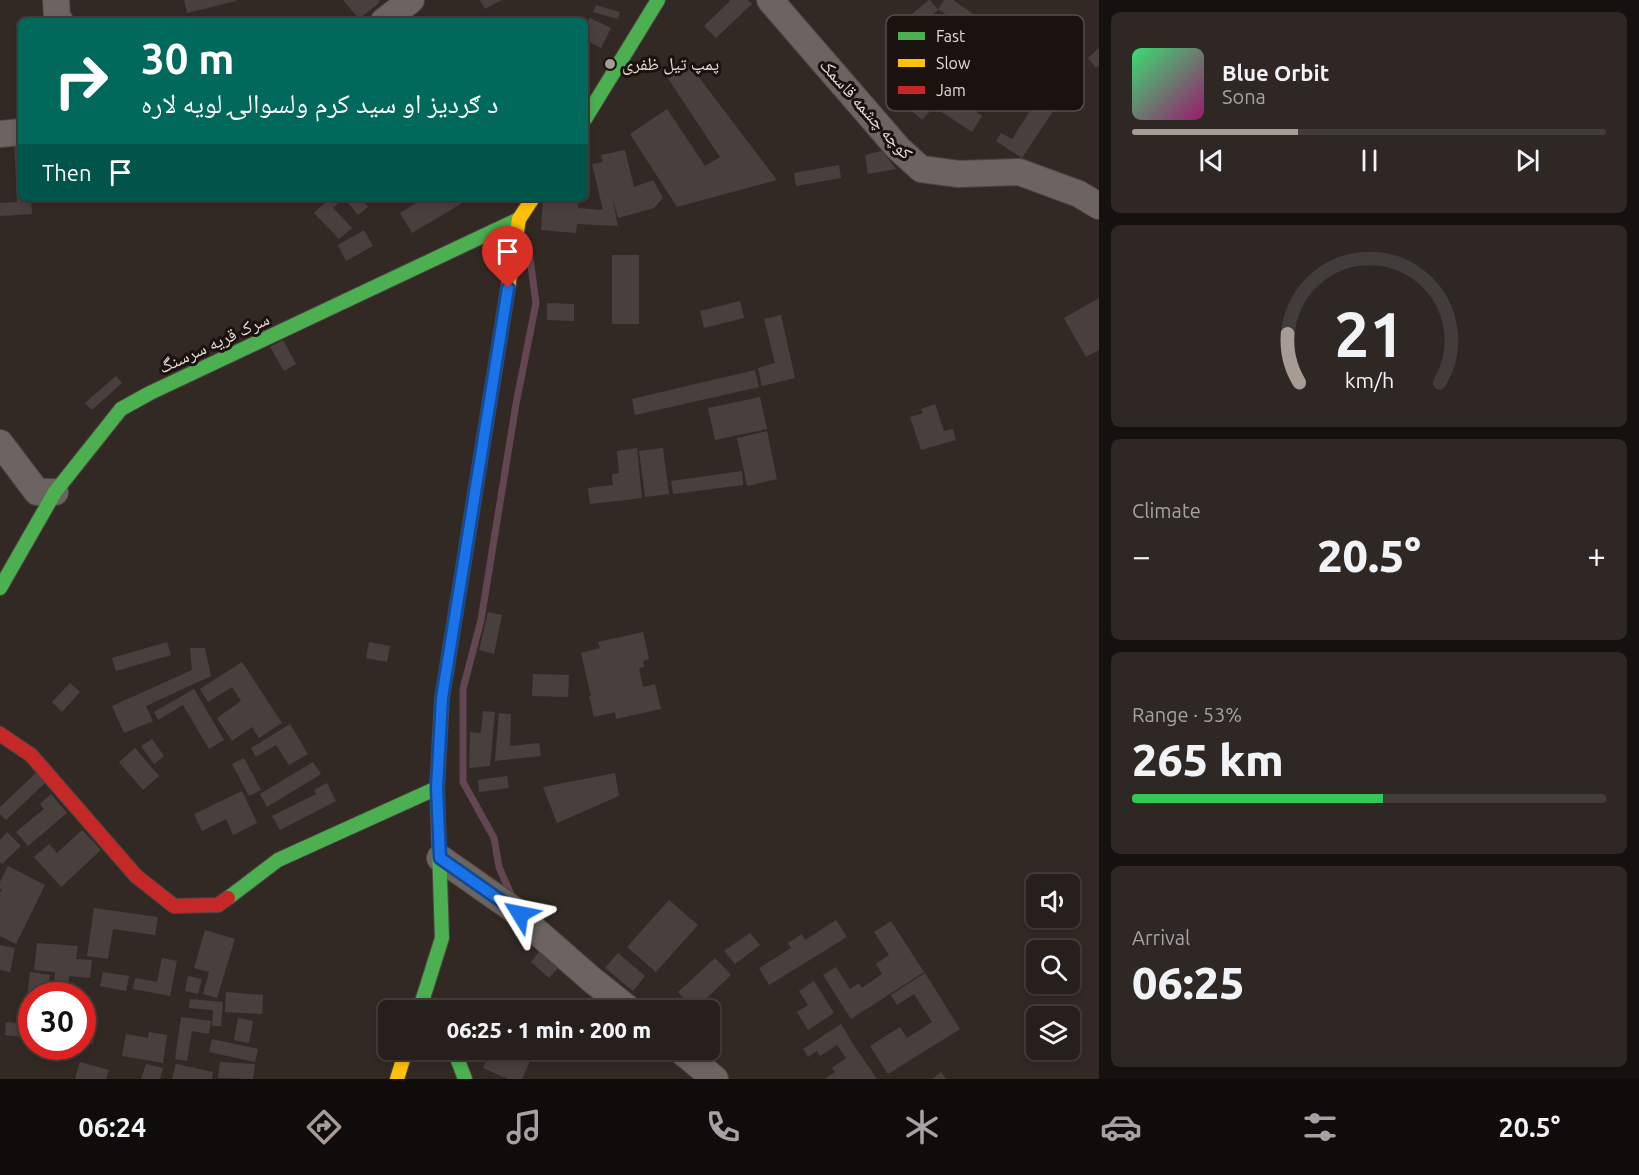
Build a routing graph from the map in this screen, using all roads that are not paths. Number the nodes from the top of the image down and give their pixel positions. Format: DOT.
graph roads {
  1 [pos="56,0"];
  2 [pos="411,0"];
  3 [pos="658,0"];
  4 [pos="771,0"];
  5 [pos="58,18"];
  6 [pos="389,18"];
  7 [pos="588,114"];
  8 [pos="18,132"];
  9 [pos="0,134"];
  10 [pos="531,201"];
  11 [pos="1099,206"];
  12 [pos="519,219"];
  13 [pos="0,443"];
  14 [pos="56,492"];
  15 [pos="0,588"];
  16 [pos="0,734"];
  17 [pos="437,788"];
  18 [pos="440,858"];
  19 [pos="427,983"];
  20 [pos="422,1000"];
  21 [pos="435,1000"];
  22 [pos="618,1000"];
  23 [pos="403,1060"];
  24 [pos="408,1060"];
  25 [pos="458,1060"];
  26 [pos="692,1060"];
  27 [pos="411,1071"];
  28 [pos="397,1079"];
  29 [pos="465,1079"];
  30 [pos="715,1079"];
  1 -- 5 [label="street"];
  2 -- 6 [label="street"];
  3 -- 7 [label="main road"];
  4 -- 11 [label="street, کوچه چشمه قاسمک"];
  8 -- 9 [label="street"];
  10 -- 12 [label="main road"];
  12 -- 14 [label="main road, سرک قریه سرسنگ"];
  12 -- 17 [label="main road"];
  13 -- 14 [label="street"];
  14 -- 15 [label="main road, سرک قریه سرسنگ"];
  16 -- 17 [label="main road"];
  17 -- 18 [label="main road"];
  18 -- 19 [label="main road"];
  18 -- 22 [label="street"];
  19 -- 20 [label="main road"];
  19 -- 21 [label="main road"];
  23 -- 28 [label="main road"];
  24 -- 27 [label="main road"];
  25 -- 29 [label="main road"];
  26 -- 30 [label="street"];
}
